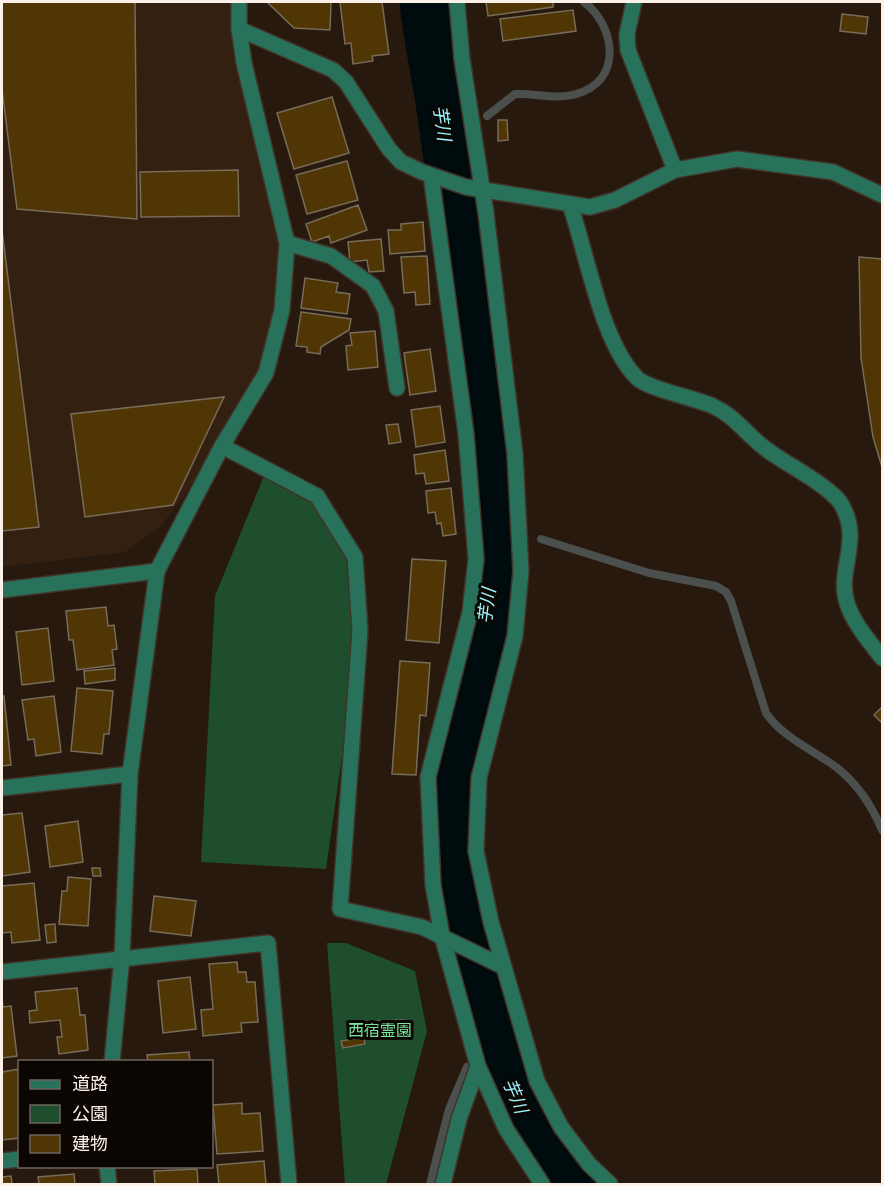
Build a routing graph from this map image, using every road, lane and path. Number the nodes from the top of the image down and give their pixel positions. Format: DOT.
graph roads {
  1 [pos="239,2"];
  2 [pos="457,2"];
  3 [pos="634,2"];
  4 [pos="238,29"];
  5 [pos="675,170"];
  6 [pos="433,176"];
  7 [pos="474,188"];
  8 [pos="882,195"];
  9 [pos="570,205"];
  10 [pos="287,243"];
  11 [pos="397,388"];
  12 [pos="222,446"];
  13 [pos="157,570"];
  14 [pos="2,590"];
  15 [pos="882,658"];
  16 [pos="130,774"];
  17 [pos="2,788"];
  18 [pos="448,939"];
  19 [pos="122,957"];
  20 [pos="504,967"];
  21 [pos="2,972"];
  22 [pos="112,1060"];
  23 [pos="478,1066"];
  24 [pos="18,1159"];
  25 [pos="2,1161"];
  26 [pos="106,1168"];
  27 [pos="109,1185"];
  28 [pos="289,1185"];
  29 [pos="443,1185"];
  30 [pos="542,1185"];
  31 [pos="610,1185"];
  1 -- 4 [label="street"];
  2 -- 7 [label="street"];
  3 -- 5 [label="street"];
  4 -- 6 [label="street"];
  4 -- 10 [label="street"];
  5 -- 8 [label="street"];
  5 -- 9 [label="street"];
  6 -- 7 [label="street"];
  6 -- 18 [label="street"];
  7 -- 9 [label="street"];
  7 -- 20 [label="street"];
  9 -- 15 [label="street"];
  10 -- 11 [label="street"];
  10 -- 12 [label="street"];
  12 -- 13 [label="street"];
  12 -- 18 [label="street"];
  13 -- 14 [label="street"];
  13 -- 16 [label="street"];
  16 -- 17 [label="street"];
  16 -- 19 [label="street"];
  18 -- 20 [label="street"];
  18 -- 23 [label="street"];
  19 -- 21 [label="street"];
  19 -- 22 [label="street"];
  19 -- 28 [label="street"];
  20 -- 31 [label="street"];
  23 -- 29 [label="street"];
  23 -- 30 [label="street"];
  24 -- 25 [label="street"];
  26 -- 27 [label="street"];
}
